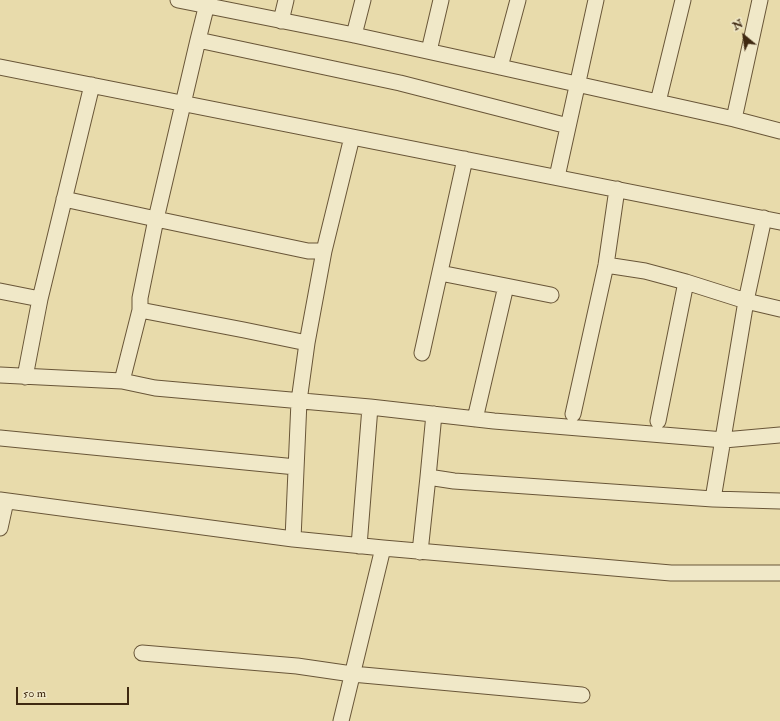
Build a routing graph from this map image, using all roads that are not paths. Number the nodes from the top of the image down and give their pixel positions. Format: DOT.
graph roads {
  1 [pos="178,0"];
  2 [pos="286,0"];
  3 [pos="363,0"];
  4 [pos="441,0"];
  5 [pos="518,0"];
  6 [pos="596,0"];
  7 [pos="683,0"];
  8 [pos="760,0"];
  9 [pos="208,3"];
  10 [pos="281,21"];
  11 [pos="354,35"];
  12 [pos="198,40"];
  13 [pos="428,51"];
  14 [pos="0,67"];
  15 [pos="500,67"];
  16 [pos="578,84"];
  17 [pos="92,85"];
  18 [pos="658,102"];
  19 [pos="182,104"];
  20 [pos="734,119"];
  21 [pos="568,126"];
  22 [pos="780,130"];
  23 [pos="352,136"];
  24 [pos="465,159"];
  25 [pos="557,177"];
  26 [pos="617,189"];
  27 [pos="64,199"];
  28 [pos="764,218"];
  29 [pos="156,220"];
  30 [pos="780,222"];
  31 [pos="324,251"];
  32 [pos="606,265"];
  33 [pos="440,273"];
  34 [pos="686,282"];
  35 [pos="506,286"];
  36 [pos="0,291"];
  37 [pos="551,295"];
  38 [pos="40,299"];
  39 [pos="746,301"];
  40 [pos="780,309"];
  41 [pos="140,310"];
  42 [pos="307,343"];
  43 [pos="422,353"];
  44 [pos="0,375"];
  45 [pos="25,377"];
  46 [pos="122,382"];
  47 [pos="299,401"];
  48 [pos="370,407"];
  49 [pos="434,414"];
  50 [pos="574,414"];
  51 [pos="475,419"];
  52 [pos="658,421"];
  53 [pos="780,435"];
  54 [pos="0,438"];
  55 [pos="724,440"];
  56 [pos="296,467"];
  57 [pos="428,477"];
  58 [pos="713,499"];
  59 [pos="3,501"];
  60 [pos="780,501"];
  61 [pos="0,528"];
  62 [pos="293,539"];
  63 [pos="359,546"];
  64 [pos="383,548"];
  65 [pos="420,552"];
  66 [pos="780,573"];
  67 [pos="142,653"];
  68 [pos="352,674"];
  69 [pos="582,695"];
  70 [pos="341,721"];
  1 -- 9 [label="street"];
  2 -- 10 [label="street"];
  3 -- 11 [label="street"];
  4 -- 13 [label="street"];
  5 -- 15 [label="street"];
  6 -- 16 [label="street"];
  7 -- 18 [label="street"];
  8 -- 20 [label="street"];
  9 -- 10 [label="street"];
  9 -- 12 [label="street"];
  10 -- 11 [label="street"];
  11 -- 13 [label="street"];
  12 -- 19 [label="street"];
  12 -- 21 [label="street"];
  13 -- 15 [label="street"];
  14 -- 17 [label="street"];
  15 -- 16 [label="street"];
  16 -- 18 [label="street"];
  16 -- 21 [label="street"];
  17 -- 19 [label="street"];
  17 -- 27 [label="street"];
  18 -- 20 [label="street"];
  19 -- 23 [label="street"];
  19 -- 29 [label="street"];
  20 -- 22 [label="street"];
  21 -- 25 [label="street"];
  23 -- 24 [label="street"];
  23 -- 31 [label="street"];
  24 -- 25 [label="street"];
  24 -- 33 [label="street"];
  25 -- 26 [label="street"];
  26 -- 28 [label="street"];
  26 -- 32 [label="street"];
  27 -- 29 [label="street"];
  27 -- 38 [label="street"];
  28 -- 30 [label="street"];
  28 -- 39 [label="street"];
  29 -- 31 [label="street"];
  29 -- 41 [label="street"];
  31 -- 42 [label="street"];
  32 -- 34 [label="street"];
  32 -- 50 [label="street"];
  33 -- 35 [label="street"];
  33 -- 43 [label="street"];
  34 -- 39 [label="street"];
  34 -- 52 [label="street"];
  35 -- 37 [label="street"];
  35 -- 51 [label="street"];
  36 -- 38 [label="street"];
  38 -- 45 [label="street"];
  39 -- 40 [label="street"];
  39 -- 55 [label="street"];
  41 -- 42 [label="street"];
  41 -- 46 [label="street"];
  42 -- 47 [label="street"];
  44 -- 45 [label="street"];
  45 -- 46 [label="street"];
  46 -- 47 [label="street"];
  47 -- 48 [label="street"];
  47 -- 56 [label="street"];
  48 -- 49 [label="street"];
  48 -- 63 [label="street"];
  49 -- 51 [label="street"];
  49 -- 57 [label="street"];
  51 -- 55 [label="street"];
  53 -- 55 [label="street"];
  54 -- 56 [label="street"];
  55 -- 58 [label="street"];
  56 -- 62 [label="street"];
  57 -- 58 [label="street"];
  57 -- 65 [label="street"];
  58 -- 60 [label="street"];
  59 -- 61 [label="street"];
  59 -- 62 [label="street"];
  62 -- 63 [label="street"];
  63 -- 64 [label="street"];
  64 -- 65 [label="street"];
  64 -- 68 [label="street"];
  65 -- 66 [label="street"];
  67 -- 68 [label="street"];
  68 -- 69 [label="street"];
  68 -- 70 [label="street"];
}
